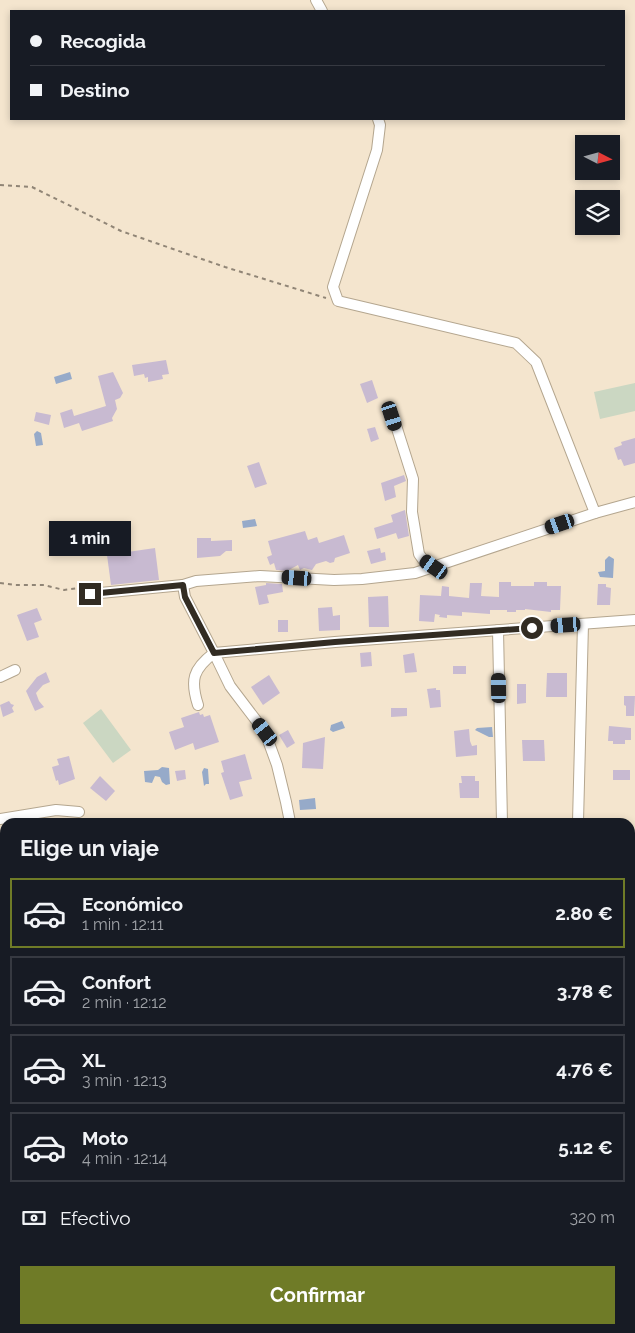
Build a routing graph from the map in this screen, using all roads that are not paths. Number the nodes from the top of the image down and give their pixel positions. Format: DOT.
graph roads {
  1 [pos="378,120"];
  2 [pos="392,416"];
  3 [pos="635,502"];
  4 [pos="595,513"];
  5 [pos="434,567"];
  6 [pos="183,585"];
  7 [pos="90,594"];
  8 [pos="635,620"];
  9 [pos="582,624"];
  10 [pos="498,630"];
  11 [pos="214,653"];
  12 [pos="14,670"];
  13 [pos="0,677"];
  14 [pos="198,705"];
  15 [pos="79,812"];
  16 [pos="6,818"];
  17 [pos="289,818"];
  18 [pos="502,818"];
  19 [pos="578,818"];
  1 -- 4 [label="street"];
  2 -- 5 [label="street"];
  3 -- 4 [label="street"];
  4 -- 5 [label="street"];
  5 -- 6 [label="street"];
  6 -- 7 [label="street"];
  6 -- 11 [label="street"];
  8 -- 9 [label="street"];
  9 -- 10 [label="street"];
  9 -- 19 [label="street"];
  10 -- 11 [label="street"];
  10 -- 18 [label="street"];
  11 -- 14 [label="street"];
  11 -- 17 [label="street"];
  12 -- 13 [label="street"];
  15 -- 16 [label="street"];
}
